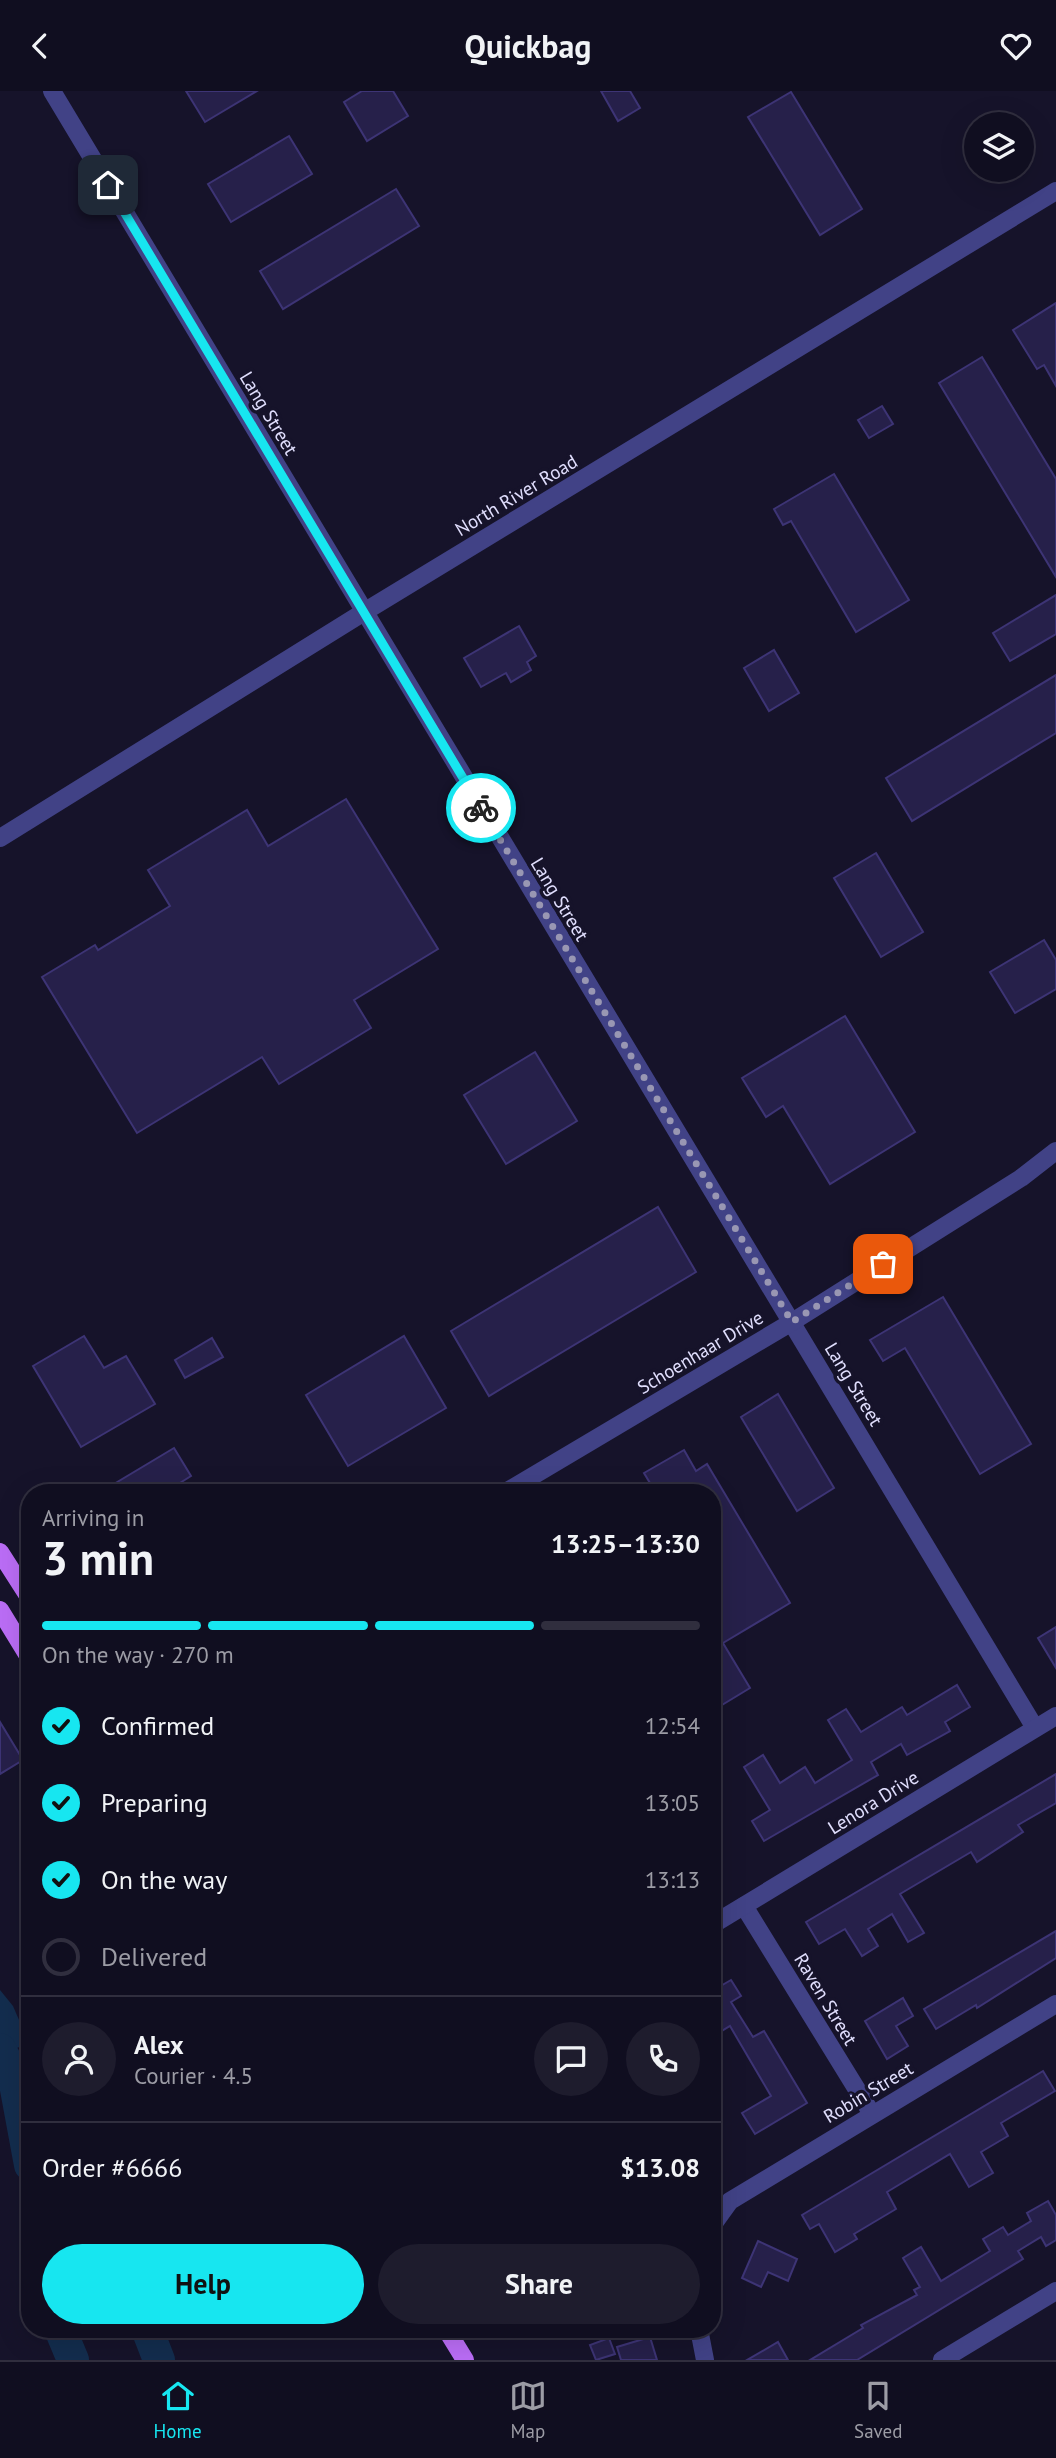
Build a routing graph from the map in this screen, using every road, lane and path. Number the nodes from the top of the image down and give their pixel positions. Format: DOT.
graph roads {
  1 [pos="52,91"];
  2 [pos="1056,191"];
  3 [pos="364,613"];
  4 [pos="0,838"];
  5 [pos="1056,1151"];
  6 [pos="792,1322"];
  7 [pos="518,1484"];
  8 [pos="0,1552"];
  9 [pos="21,1585"];
  10 [pos="0,1610"];
  11 [pos="21,1644"];
  12 [pos="1056,1716"];
  13 [pos="1035,1728"];
  14 [pos="744,1906"];
  15 [pos="721,1920"];
  16 [pos="1056,2004"];
  17 [pos="872,2114"];
  18 [pos="721,2214"];
  19 [pos="1056,2291"];
  20 [pos="452,2338"];
  21 [pos="701,2338"];
  22 [pos="465,2360"];
  23 [pos="705,2360"];
  24 [pos="942,2360"];
  1 -- 3 [label="street, Lang Street"];
  2 -- 3 [label="street, North River Road"];
  3 -- 4 [label="street, North River Road"];
  3 -- 6 [label="street, Lang Street"];
  5 -- 6 [label="street, Schoenhaar Drive"];
  6 -- 7 [label="street, Schoenhaar Drive"];
  6 -- 13 [label="street, Lang Street"];
  8 -- 9 [label="main road"];
  10 -- 11 [label="main road"];
  12 -- 13 [label="street, Lenora Drive"];
  13 -- 14 [label="street, Lenora Drive"];
  14 -- 15 [label="street, Lenora Drive"];
  14 -- 17 [label="street, Raven Street"];
  16 -- 17 [label="street, Robin Street"];
  17 -- 18 [label="street, Robin Street"];
  19 -- 24 [label="street"];
  20 -- 22 [label="main road"];
  21 -- 23 [label="street"];
}
